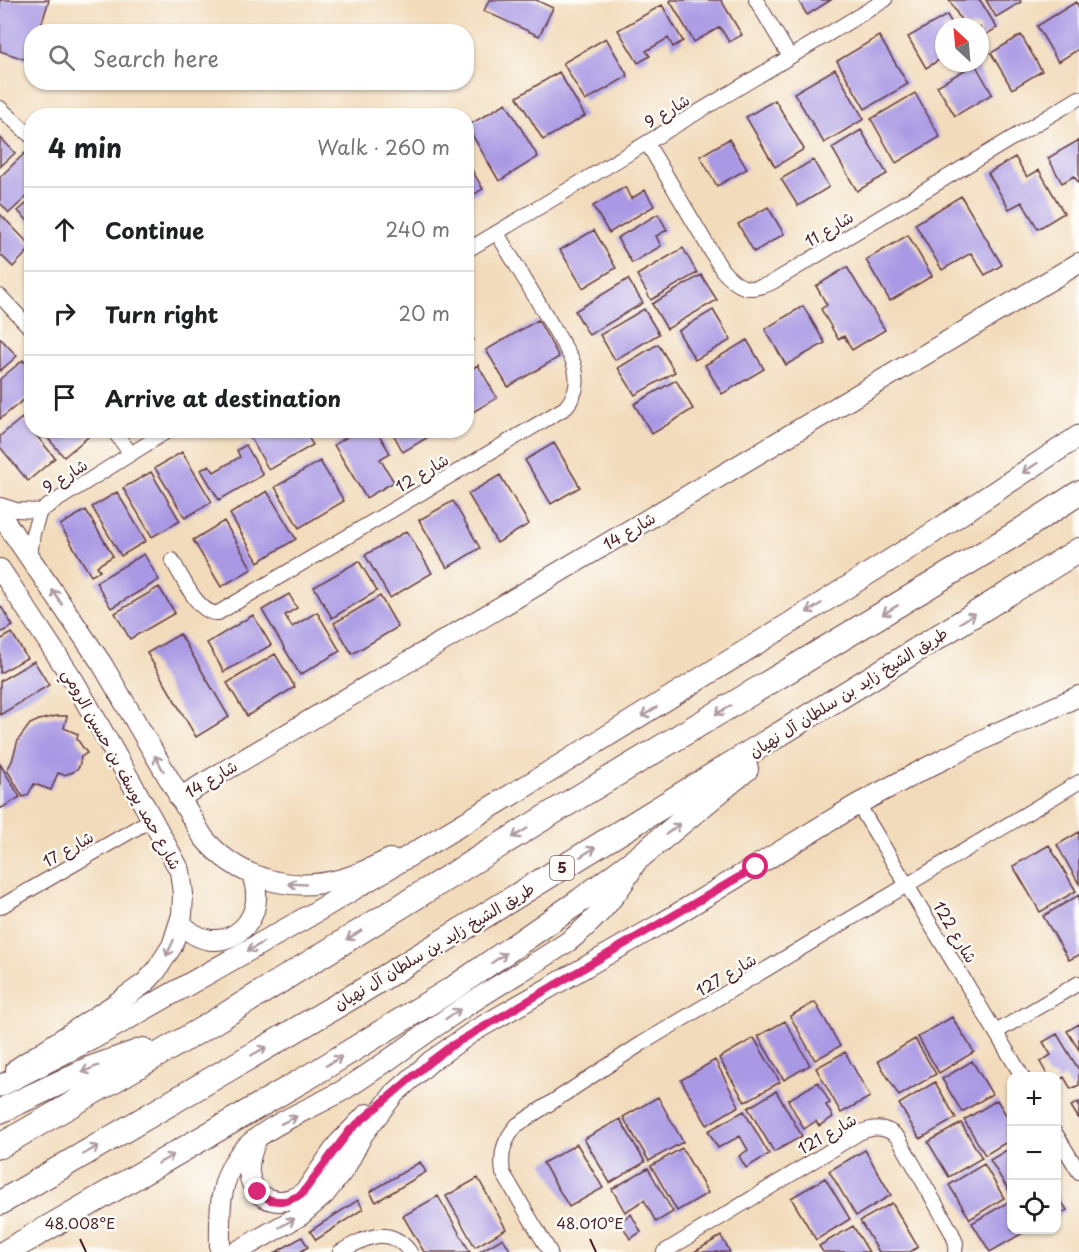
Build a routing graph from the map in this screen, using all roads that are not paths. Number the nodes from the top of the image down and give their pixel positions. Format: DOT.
graph roads {
  1 [pos="756,0"];
  2 [pos="885,0"];
  3 [pos="790,57"];
  4 [pos="1079,98"];
  5 [pos="0,108"];
  6 [pos="24,130"];
  7 [pos="647,143"];
  8 [pos="496,233"];
  9 [pos="474,246"];
  10 [pos="1079,263"];
  11 [pos="0,296"];
  12 [pos="24,322"];
  13 [pos="1079,436"];
  14 [pos="119,438"];
  15 [pos="156,438"];
  16 [pos="131,454"];
  17 [pos="1079,481"];
  18 [pos="1079,493"];
  19 [pos="0,506"];
  20 [pos="40,511"];
  21 [pos="0,514"];
  22 [pos="1012,536"];
  23 [pos="1079,550"];
  24 [pos="30,556"];
  25 [pos="172,560"];
  26 [pos="0,569"];
  27 [pos="1079,696"];
  28 [pos="802,720"];
  29 [pos="1079,782"];
  30 [pos="179,798"];
  31 [pos="858,804"];
  32 [pos="152,819"];
  33 [pos="431,842"];
  34 [pos="638,858"];
  35 [pos="252,875"];
  36 [pos="908,886"];
  37 [pos="0,907"];
  38 [pos="180,922"];
  39 [pos="1079,983"];
  40 [pos="204,1028"];
  41 [pos="996,1032"];
  42 [pos="1019,1072"];
  43 [pos="0,1080"];
  44 [pos="0,1086"];
  45 [pos="394,1094"];
  46 [pos="0,1111"];
  47 [pos="257,1137"];
  48 [pos="1061,1142"];
  49 [pos="0,1146"];
  50 [pos="1079,1172"];
  51 [pos="0,1203"];
  52 [pos="6,1252"];
  53 [pos="220,1252"];
  54 [pos="236,1252"];
  55 [pos="340,1252"];
  56 [pos="410,1252"];
  57 [pos="550,1252"];
  58 [pos="664,1252"];
  59 [pos="955,1252"];
  1 -- 3 [label="street"];
  2 -- 3 [label="street, شارع 9"];
  3 -- 7 [label="street, شارع 9"];
  4 -- 7 [label="street, شارع 11"];
  5 -- 6 [label="street"];
  7 -- 8 [label="street, شارع 9"];
  8 -- 9 [label="street, شارع 9"];
  8 -- 25 [label="street, شارع 12"];
  10 -- 30 [label="street, شارع 14"];
  11 -- 12 [label="street"];
  13 -- 33 [label="main road, one-way"];
  14 -- 16 [label="street"];
  15 -- 16 [label="street, شارع 9"];
  16 -- 20 [label="street, شارع 9"];
  17 -- 22 [label="highway"];
  18 -- 22 [label="highway"];
  19 -- 20 [label="street"];
  20 -- 24 [label="street"];
  21 -- 24 [label="street, شارع حمد يوسف بن حسين الرومي"];
  22 -- 40 [label="highway, one-way"];
  28 -- 23 [label="highway, طريق الشيخ زايد بن سلطان آل نهيان / 5, one-way"];
  30 -- 24 [label="street, شارع حمد يوسف بن حسين الرومي, one-way"];
  26 -- 32 [label="street, شارع حمد يوسف بن حسين الرومي"];
  27 -- 31 [label="street"];
  34 -- 28 [label="highway, 5, one-way"];
  51 -- 28 [label="highway, طريق الشيخ زايد بن سلطان آل نهيان / 5, one-way"];
  29 -- 36 [label="street, شارع 127"];
  30 -- 35 [label="street, شارع حمد يوسف بن حسين الرومي"];
  31 -- 36 [label="street, شارع 122"];
  31 -- 45 [label="street"];
  32 -- 37 [label="street, شارع 17"];
  32 -- 38 [label="street, شارع حمد يوسف بن حسين الرومي"];
  33 -- 35 [label="street, شارع حمد يوسف بن حسين الرومي, one-way"];
  33 -- 44 [label="main road, one-way"];
  47 -- 34 [label="street, one-way"];
  52 -- 34 [label="highway, 5, one-way"];
  35 -- 38 [label="street"];
  36 -- 41 [label="street, شارع 122"];
  36 -- 57 [label="street, شارع 127"];
  38 -- 43 [label="street, شارع حمد يوسف بن حسين الرومي, one-way"];
  39 -- 41 [label="street"];
  40 -- 46 [label="highway, one-way"];
  40 -- 49 [label="highway"];
  41 -- 42 [label="street, شارع 122"];
  45 -- 47 [label="street"];
  54 -- 45 [label="street, one-way"];
  47 -- 53 [label="street"];
  48 -- 50 [label="street"];
  55 -- 56 [label="street"];
  58 -- 59 [label="street, شارع 121"];
}
